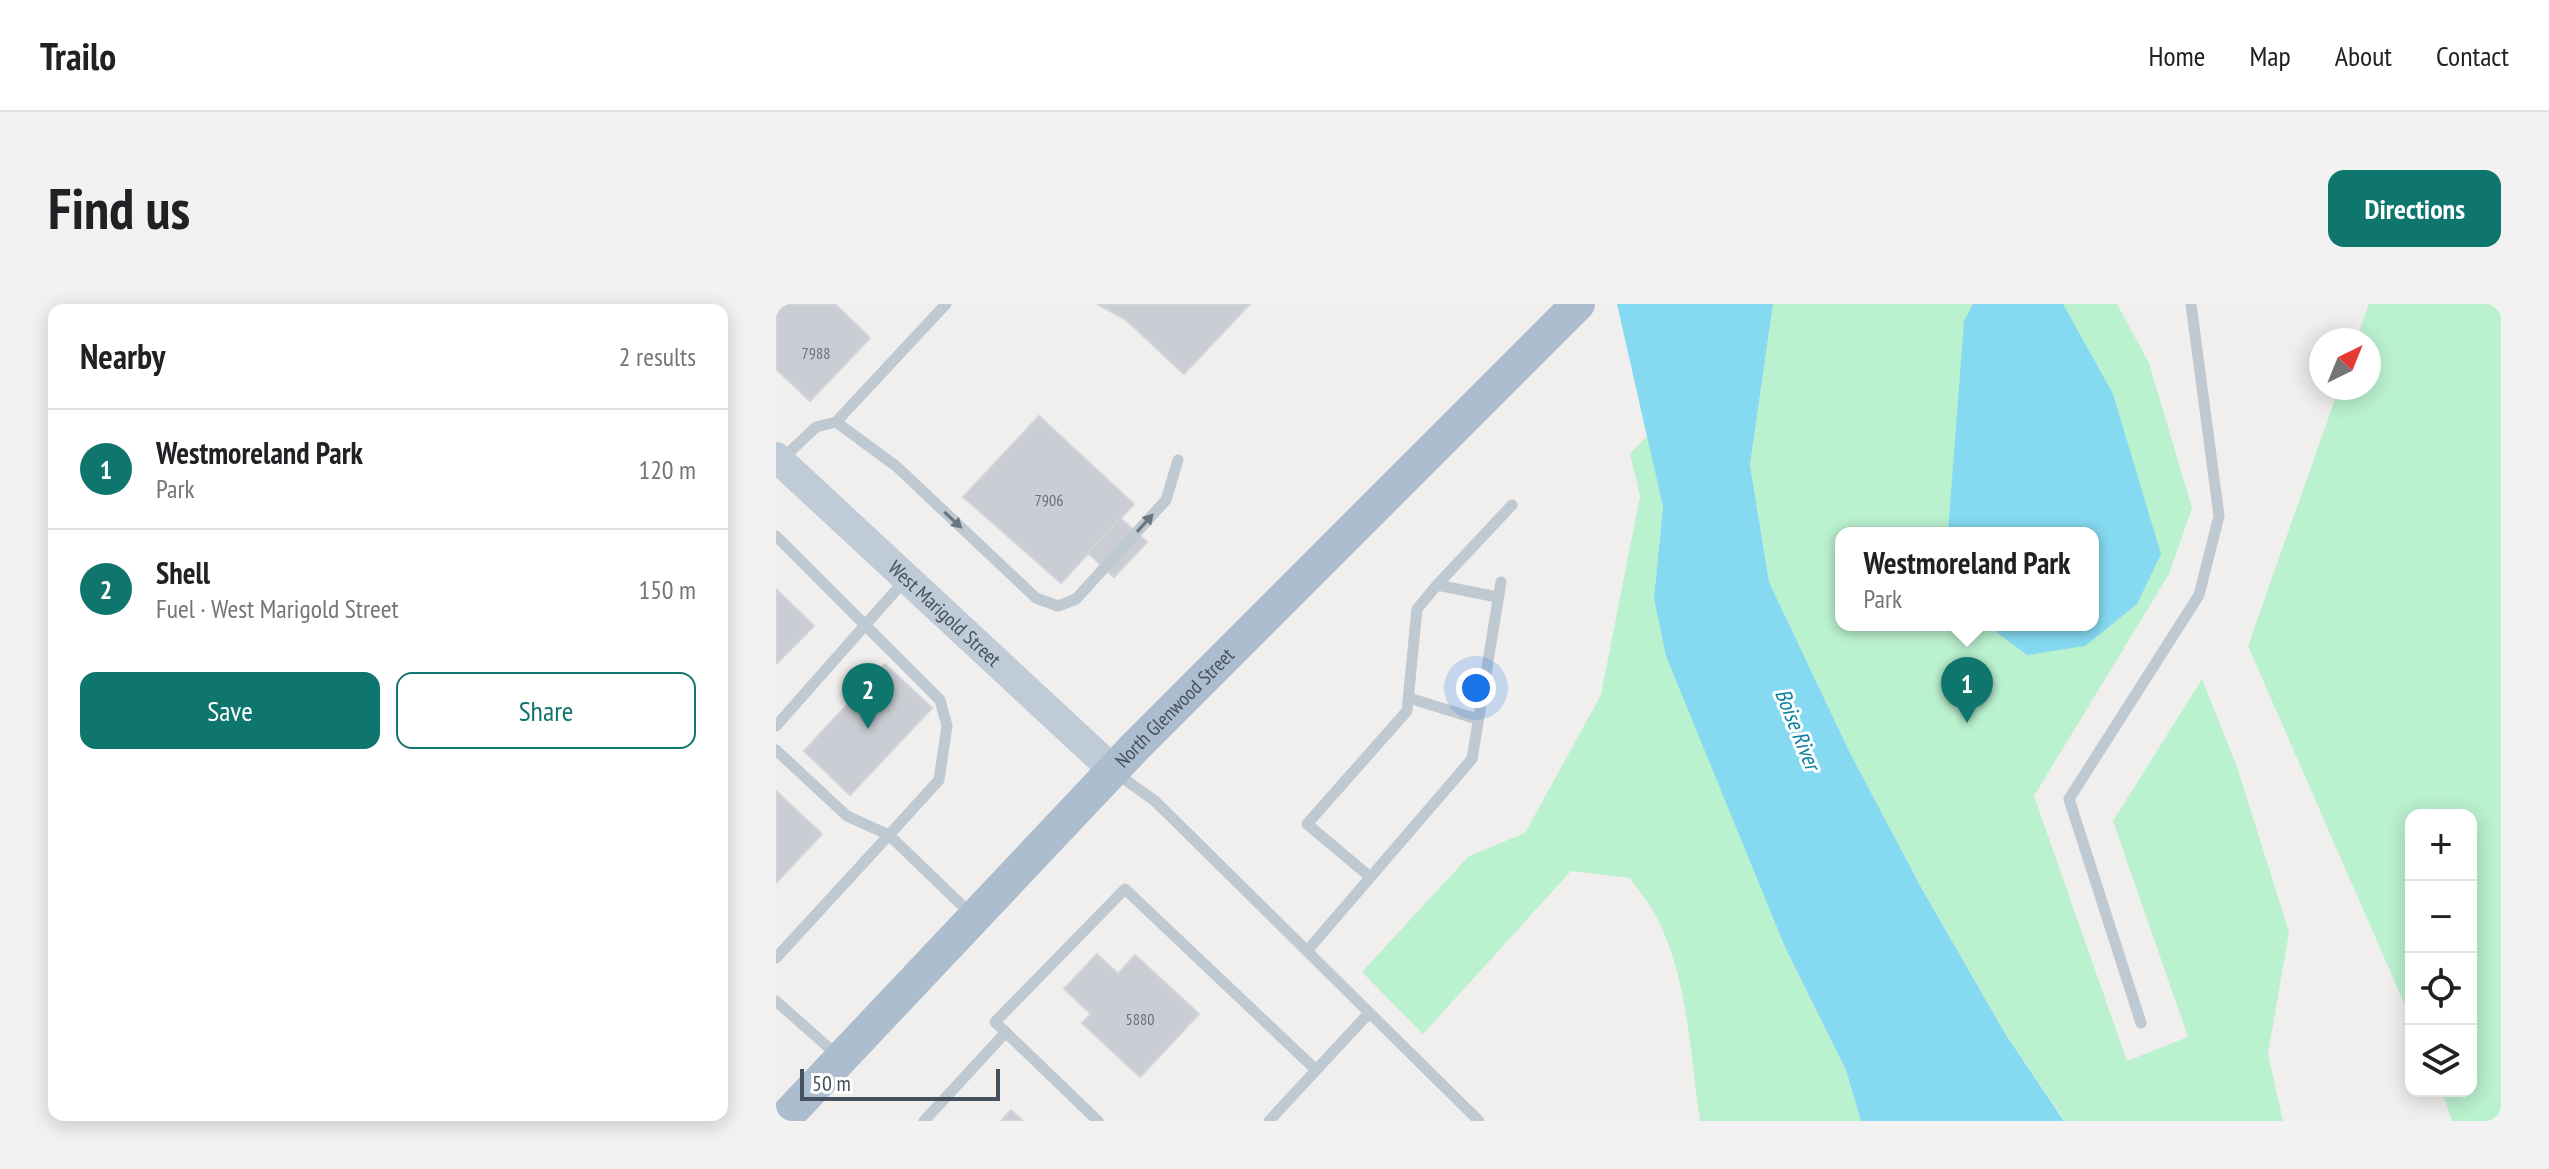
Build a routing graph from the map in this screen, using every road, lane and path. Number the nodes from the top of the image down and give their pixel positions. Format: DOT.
graph roads {
  1 [pos="946,304"];
  2 [pos="1578,304"];
  3 [pos="2191,304"];
  4 [pos="836,422"];
  5 [pos="778,459"];
  6 [pos="1178,460"];
  7 [pos="1512,505"];
  8 [pos="776,536"];
  9 [pos="907,578"];
  10 [pos="1501,582"];
  11 [pos="1437,585"];
  12 [pos="1497,597"];
  13 [pos="867,624"];
  14 [pos="1409,698"];
  15 [pos="1477,719"];
  16 [pos="776,726"];
  17 [pos="776,750"];
  18 [pos="1113,770"];
  19 [pos="889,835"];
  20 [pos="1369,876"];
  21 [pos="974,917"];
  22 [pos="1307,951"];
  23 [pos="776,958"];
  24 [pos="776,1001"];
  25 [pos="1369,1013"];
  26 [pos="2141,1023"];
  27 [pos="1006,1032"];
  28 [pos="841,1058"];
  29 [pos="1314,1068"];
  30 [pos="782,1121"];
  31 [pos="924,1121"];
  32 [pos="1098,1121"];
  33 [pos="1269,1121"];
  34 [pos="1479,1121"];
  1 -- 4 [label="lane"];
  2 -- 18 [label="main road, North Glenwood Street"];
  3 -- 26 [label="lane"];
  4 -- 5 [label="lane"];
  4 -- 6 [label="lane, one-way"];
  5 -- 9 [label="street, West Marigold Street"];
  7 -- 11 [label="lane"];
  8 -- 13 [label="lane"];
  9 -- 13 [label="lane"];
  9 -- 18 [label="street, West Marigold Street"];
  10 -- 12 [label="lane"];
  11 -- 12 [label="lane"];
  11 -- 14 [label="lane"];
  12 -- 15 [label="lane"];
  13 -- 16 [label="lane"];
  13 -- 19 [label="lane"];
  14 -- 15 [label="lane"];
  14 -- 20 [label="lane"];
  15 -- 20 [label="lane"];
  17 -- 19 [label="lane"];
  18 -- 21 [label="main road, North Glenwood Street"];
  18 -- 22 [label="lane"];
  19 -- 21 [label="lane"];
  19 -- 23 [label="lane"];
  20 -- 22 [label="lane"];
  21 -- 28 [label="main road, North Glenwood Street"];
  22 -- 25 [label="lane"];
  24 -- 28 [label="lane"];
  25 -- 29 [label="lane"];
  25 -- 34 [label="lane"];
  27 -- 29 [label="lane"];
  27 -- 31 [label="lane"];
  27 -- 32 [label="lane"];
  28 -- 30 [label="main road, North Glenwood Street"];
  29 -- 33 [label="lane"];
}
